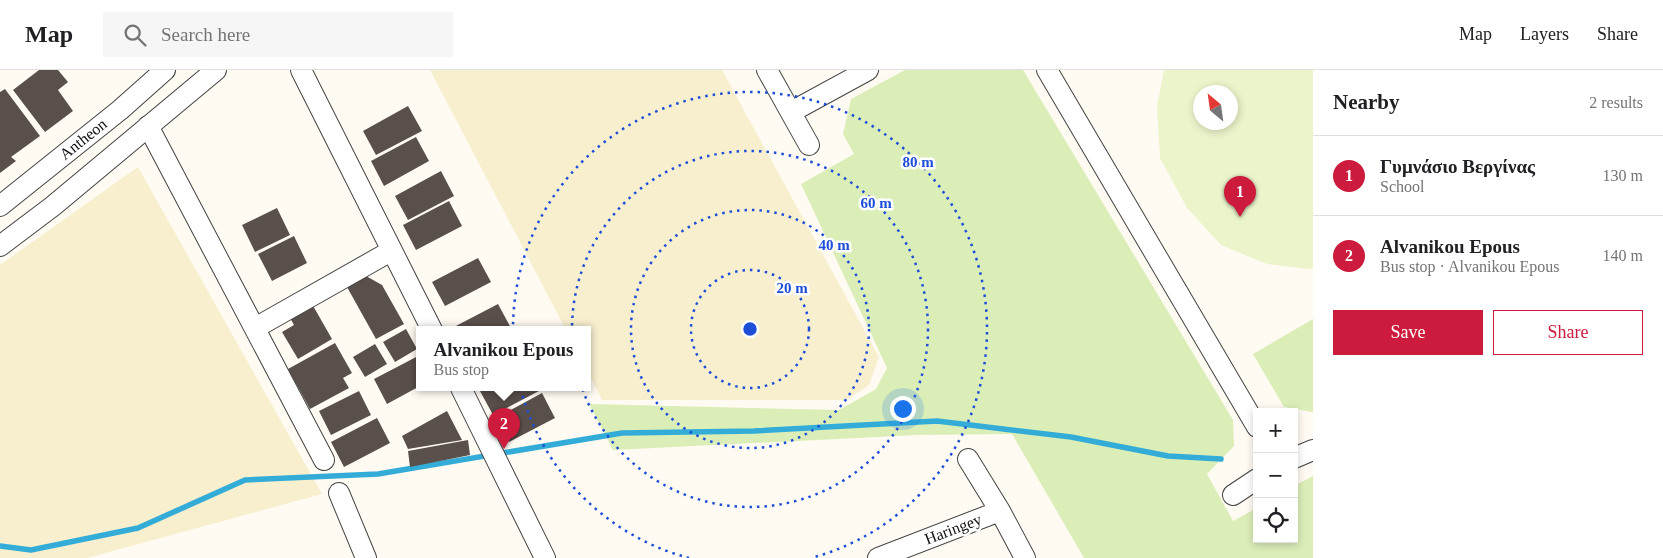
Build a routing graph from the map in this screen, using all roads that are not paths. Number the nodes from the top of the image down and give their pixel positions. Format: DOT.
graph roads {
  1 [pos="165,70"];
  2 [pos="216,70"];
  3 [pos="301,70"];
  4 [pos="767,70"];
  5 [pos="868,70"];
  6 [pos="1047,70"];
  7 [pos="791,112"];
  8 [pos="148,126"];
  9 [pos="809,145"];
  10 [pos="0,206"];
  11 [pos="0,246"];
  12 [pos="392,251"];
  13 [pos="430,326"];
  14 [pos="255,328"];
  15 [pos="463,391"];
  16 [pos="1253,420"];
  17 [pos="1313,450"];
  18 [pos="1298,456"];
  19 [pos="968,459"];
  20 [pos="324,460"];
  21 [pos="1253,482"];
  22 [pos="339,493"];
  23 [pos="1233,495"];
  24 [pos="1000,511"];
  25 [pos="366,558"];
  26 [pos="546,558"];
  27 [pos="878,558"];
  28 [pos="1025,558"];
  1 -- 10 [label="street, Antheon"];
  2 -- 8 [label="street"];
  3 -- 12 [label="street"];
  4 -- 7 [label="street"];
  5 -- 7 [label="street"];
  6 -- 16 [label="street"];
  7 -- 9 [label="street"];
  8 -- 11 [label="street"];
  8 -- 14 [label="street"];
  12 -- 13 [label="street"];
  12 -- 14 [label="street"];
  14 -- 20 [label="street"];
  15 -- 26 [label="street"];
  17 -- 18 [label="street"];
  19 -- 24 [label="street"];
  21 -- 23 [label="street"];
  22 -- 25 [label="street"];
  24 -- 27 [label="street, Haringey"];
  24 -- 28 [label="street"];
}
